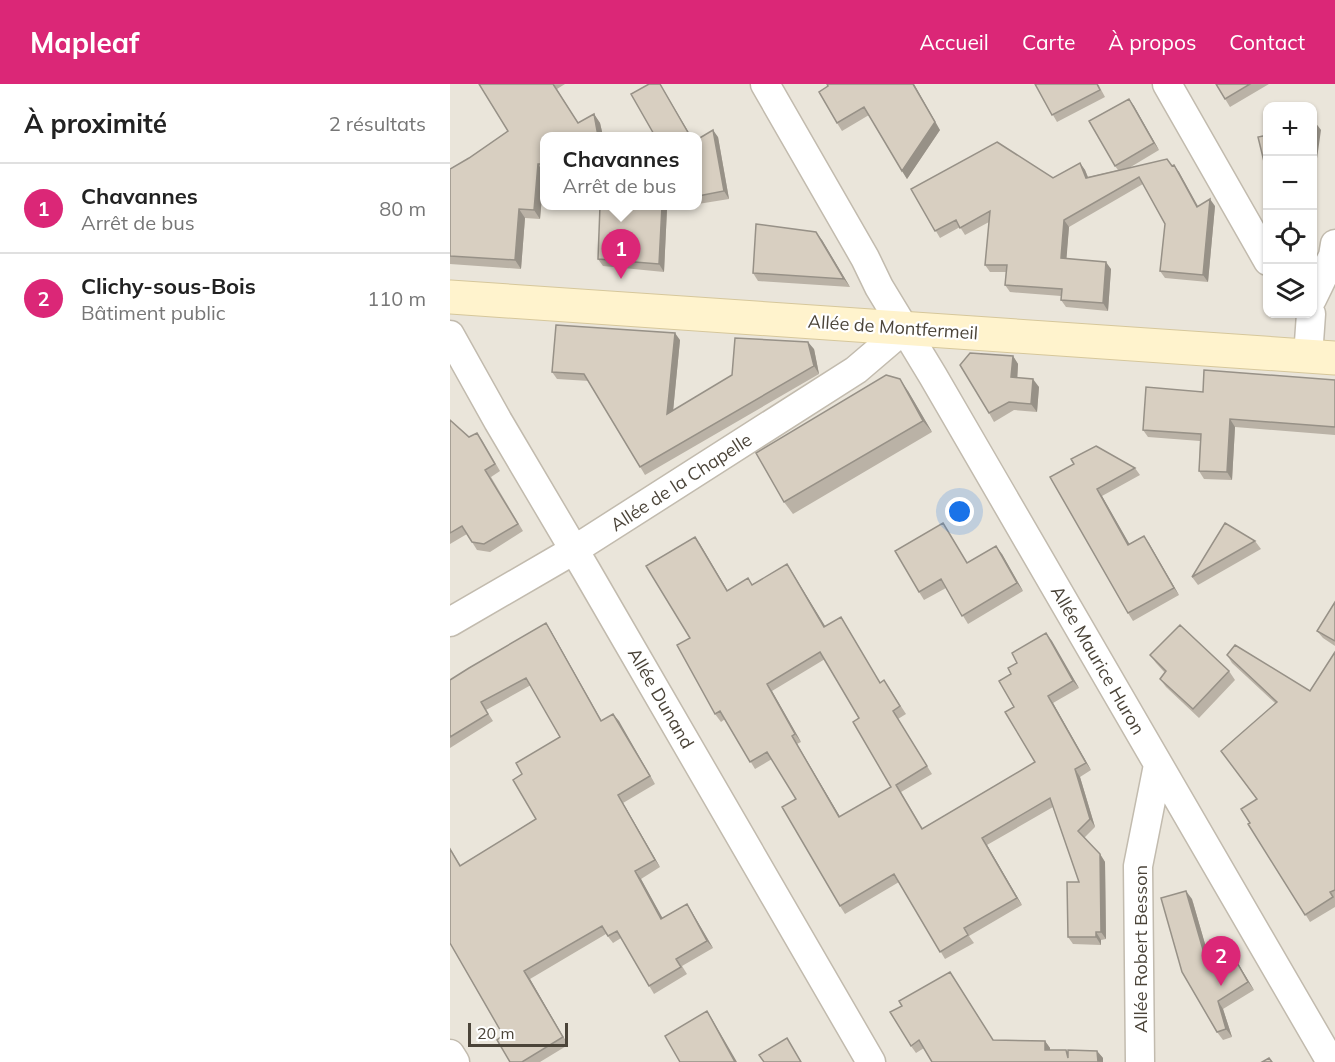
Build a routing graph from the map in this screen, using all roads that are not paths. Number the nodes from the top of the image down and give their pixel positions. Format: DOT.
graph roads {
  1 [pos="765,84"];
  2 [pos="1167,84"];
  3 [pos="1335,244"];
  4 [pos="1263,252"];
  5 [pos="1317,289"];
  6 [pos="450,297"];
  7 [pos="1312,318"];
  8 [pos="904,329"];
  9 [pos="450,335"];
  10 [pos="1321,357"];
  11 [pos="574,550"];
  12 [pos="450,622"];
  13 [pos="1158,765"];
  14 [pos="450,1054"];
  15 [pos="455,1062"];
  16 [pos="871,1062"];
  17 [pos="1140,1062"];
  18 [pos="1331,1062"];
  1 -- 8 [label="street, Allée Maurice Huron"];
  2 -- 4 [label="street"];
  3 -- 5 [label="street"];
  6 -- 8 [label="main road, Allée de Montfermeil"];
  7 -- 10 [label="street"];
  8 -- 10 [label="main road, Allée de Montfermeil"];
  8 -- 11 [label="street, Allée de la Chapelle"];
  8 -- 13 [label="street, Allée Maurice Huron"];
  9 -- 11 [label="street, Allée Dunand"];
  11 -- 12 [label="street, Allée de la Chapelle"];
  11 -- 16 [label="street, Allée Dunand"];
  13 -- 17 [label="street, Allée Robert Besson"];
  13 -- 18 [label="street, Allée Maurice Huron"];
  14 -- 15 [label="street"];
}
